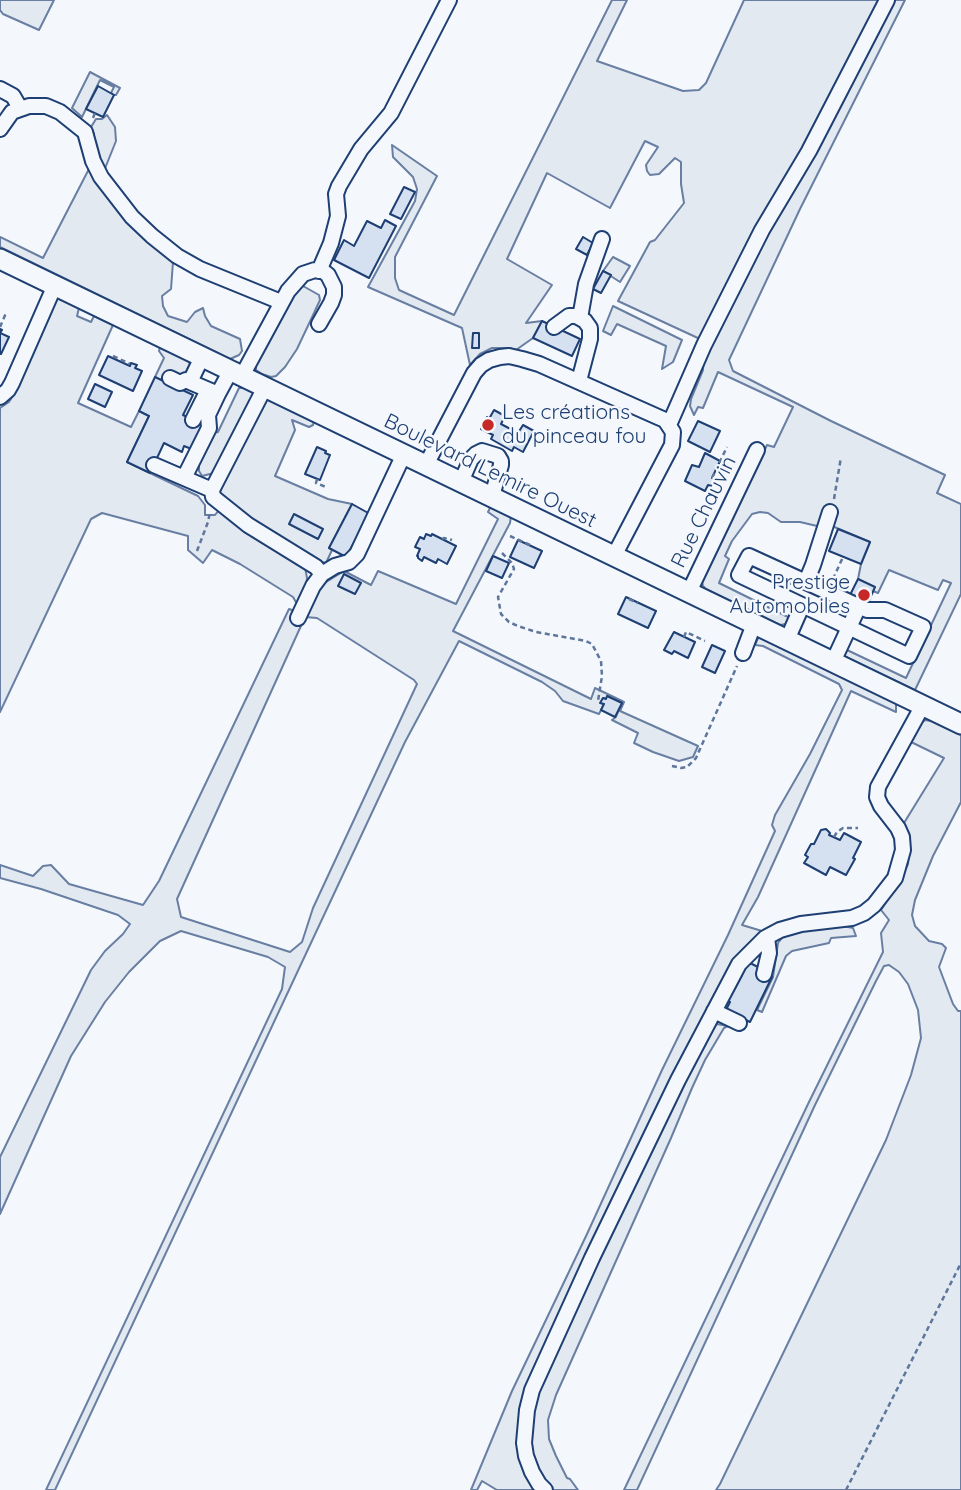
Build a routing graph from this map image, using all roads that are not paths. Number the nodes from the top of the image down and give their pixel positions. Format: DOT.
graph roads {
  1 [pos="449,0"];
  2 [pos="887,0"];
  3 [pos="0,89"];
  4 [pos="20,108"];
  5 [pos="0,128"];
  6 [pos="602,239"];
  7 [pos="0,259"];
  8 [pos="319,271"];
  9 [pos="55,285"];
  10 [pos="281,302"];
  11 [pos="580,318"];
  12 [pos="319,324"];
  13 [pos="554,327"];
  14 [pos="202,357"];
  15 [pos="236,373"];
  16 [pos="170,378"];
  17 [pos="579,381"];
  18 [pos="190,382"];
  19 [pos="265,387"];
  20 [pos="213,392"];
  21 [pos="0,397"];
  22 [pos="193,420"];
  23 [pos="669,425"];
  24 [pos="757,450"];
  25 [pos="404,454"];
  26 [pos="426,464"];
  27 [pos="154,465"];
  28 [pos="184,478"];
  29 [pos="461,481"];
  30 [pos="214,495"];
  31 [pos="492,496"];
  32 [pos="830,512"];
  33 [pos="614,556"];
  34 [pos="322,574"];
  35 [pos="806,582"];
  36 [pos="689,592"];
  37 [pos="802,606"];
  38 [pos="859,606"];
  39 [pos="299,618"];
  40 [pos="754,624"];
  41 [pos="848,628"];
  42 [pos="787,640"];
  43 [pos="743,653"];
  44 [pos="833,662"];
  45 [pos="923,705"];
  46 [pos="961,724"];
  47 [pos="767,937"];
  48 [pos="764,974"];
  49 [pos="713,1012"];
  50 [pos="739,1023"];
  51 [pos="545,1490"];
  1 -- 8 [label="street"];
  2 -- 23 [label="street"];
  3 -- 4 [label="street"];
  4 -- 5 [label="street"];
  4 -- 10 [label="street"];
  6 -- 11 [label="street"];
  7 -- 9 [label="main road, Boulevard Lemire Ouest"];
  8 -- 10 [label="street"];
  8 -- 12 [label="street"];
  9 -- 14 [label="main road, Boulevard Lemire Ouest"];
  9 -- 21 [label="street"];
  10 -- 15 [label="street"];
  11 -- 13 [label="street"];
  11 -- 17 [label="street"];
  14 -- 15 [label="main road, Boulevard Lemire Ouest"];
  14 -- 18 [label="street"];
  15 -- 19 [label="main road, Boulevard Lemire Ouest"];
  15 -- 20 [label="street"];
  16 -- 18 [label="street"];
  17 -- 23 [label="street"];
  17 -- 26 [label="street"];
  18 -- 20 [label="street"];
  19 -- 25 [label="main road, Boulevard Lemire Ouest"];
  19 -- 30 [label="street"];
  20 -- 22 [label="street"];
  20 -- 28 [label="street"];
  23 -- 33 [label="street"];
  24 -- 36 [label="street, Rue Chauvin"];
  25 -- 26 [label="main road, Boulevard Lemire Ouest"];
  25 -- 34 [label="street"];
  26 -- 29 [label="main road, Boulevard Lemire Ouest"];
  27 -- 28 [label="street"];
  28 -- 30 [label="street"];
  29 -- 31 [label="main road, Boulevard Lemire Ouest"];
  29 -- 31 [label="street"];
  30 -- 34 [label="street"];
  31 -- 33 [label="main road, Boulevard Lemire Ouest"];
  32 -- 35 [label="street"];
  33 -- 36 [label="main road, Boulevard Lemire Ouest"];
  34 -- 39 [label="street"];
  35 -- 37 [label="street"];
  35 -- 38 [label="street"];
  36 -- 40 [label="main road, Boulevard Lemire Ouest"];
  37 -- 41 [label="street"];
  37 -- 42 [label="street"];
  38 -- 41 [label="street"];
  38 -- 41 [label="street"];
  40 -- 42 [label="main road, Boulevard Lemire Ouest"];
  40 -- 43 [label="street"];
  41 -- 44 [label="street"];
  42 -- 44 [label="main road, Boulevard Lemire Ouest"];
  44 -- 45 [label="main road, Boulevard Lemire Ouest"];
  45 -- 46 [label="main road, Boulevard Lemire Ouest"];
  45 -- 47 [label="street"];
  47 -- 48 [label="street"];
  47 -- 49 [label="street"];
  49 -- 50 [label="street"];
  49 -- 51 [label="street"];
}
